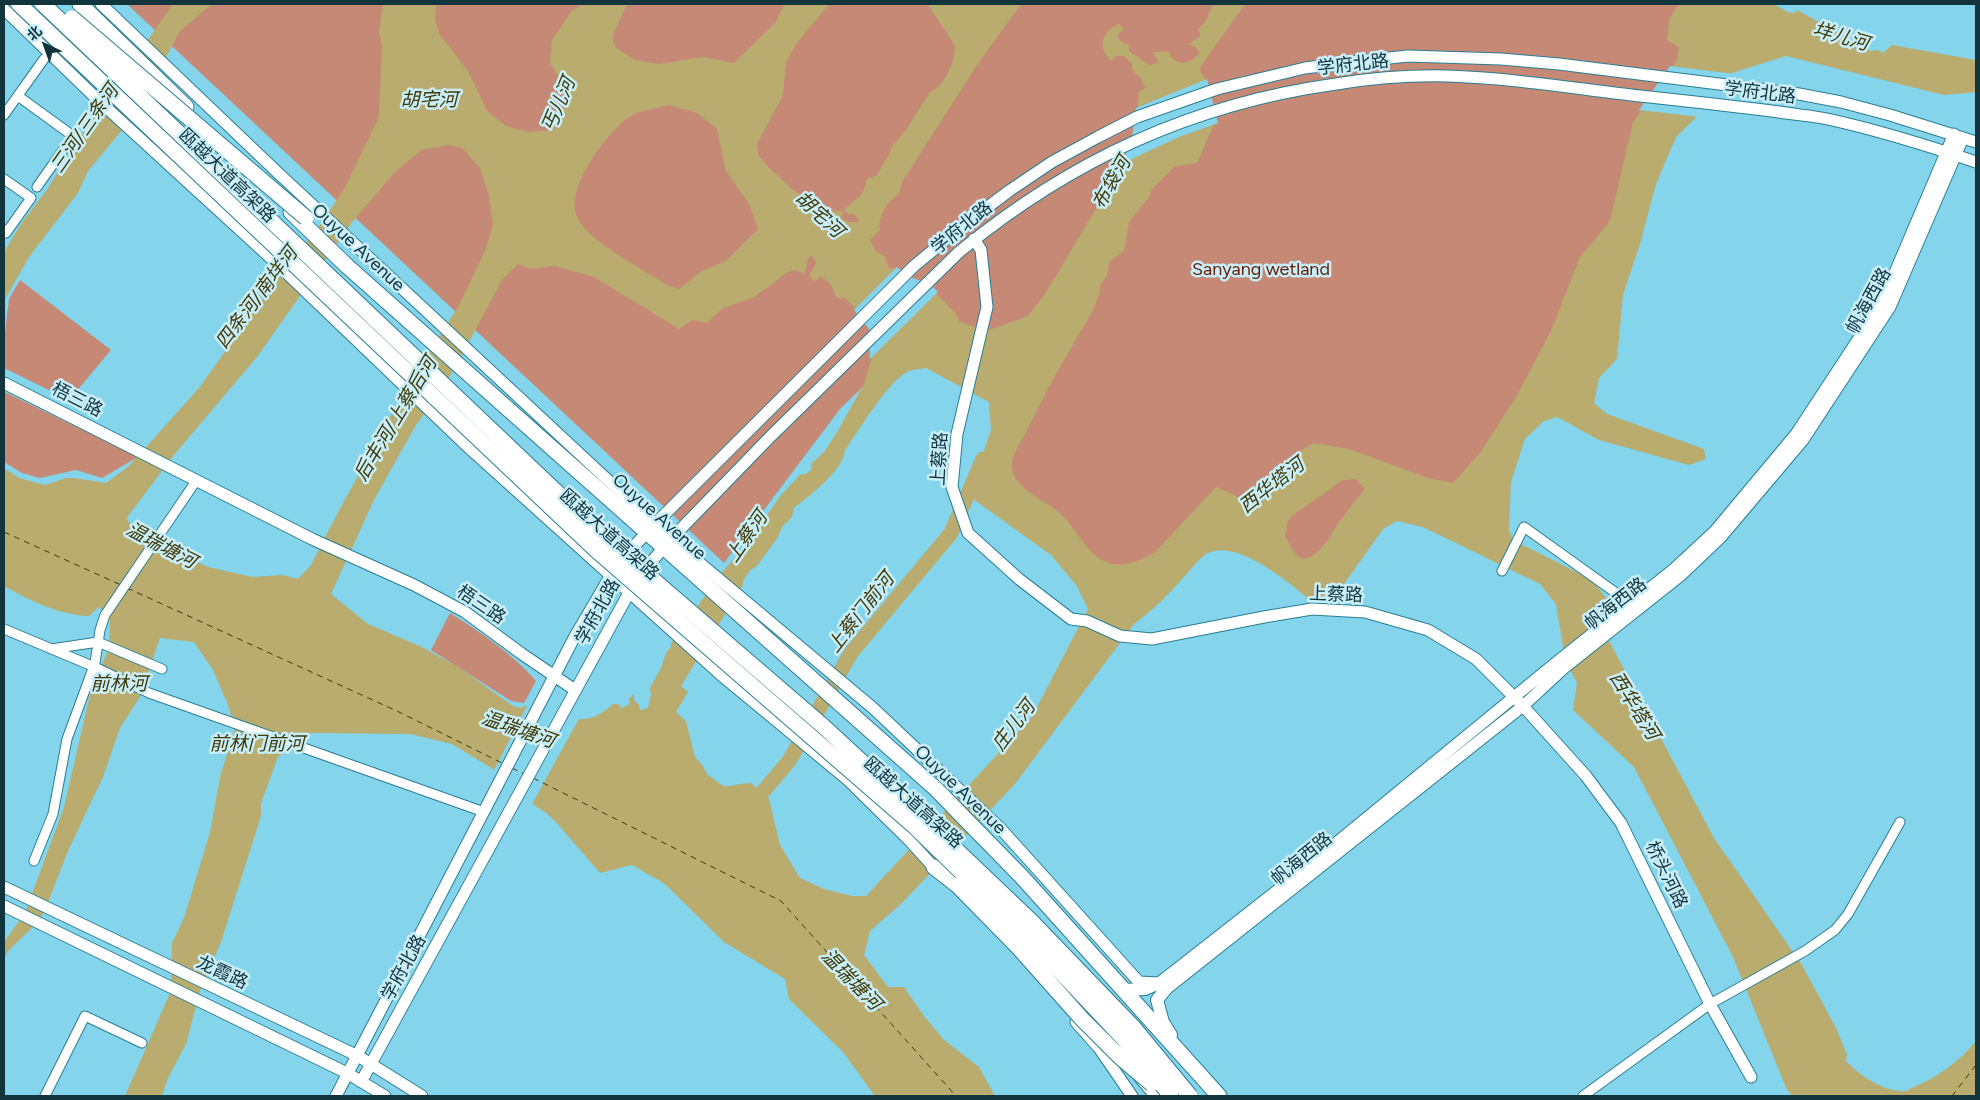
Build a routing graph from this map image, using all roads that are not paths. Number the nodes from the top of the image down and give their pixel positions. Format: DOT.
graph roads {
  1 [pos="21,4"];
  2 [pos="43,4"];
  3 [pos="55,4"];
  4 [pos="80,4"];
  5 [pos="101,4"];
  6 [pos="4,9"];
  7 [pos="44,59"];
  8 [pos="18,96"];
  9 [pos="4,115"];
  10 [pos="1958,136"];
  11 [pos="1976,142"];
  12 [pos="1951,154"];
  13 [pos="240,161"];
  14 [pos="1976,162"];
  15 [pos="4,179"];
  16 [pos="37,188"];
  17 [pos="4,230"];
  18 [pos="974,239"];
  19 [pos="350,263"];
  20 [pos="432,329"];
  21 [pos="469,363"];
  22 [pos="4,383"];
  23 [pos="196,481"];
  24 [pos="652,528"];
  25 [pos="667,542"];
  26 [pos="615,569"];
  27 [pos="1502,572"];
  28 [pos="632,585"];
  29 [pos="1632,607"];
  30 [pos="4,629"];
  31 [pos="98,642"];
  32 [pos="50,649"];
  33 [pos="1561,664"];
  34 [pos="95,668"];
  35 [pos="162,670"];
  36 [pos="554,676"];
  37 [pos="575,690"];
  38 [pos="1513,697"];
  39 [pos="1523,706"];
  40 [pos="484,812"];
  41 [pos="1900,822"];
  42 [pos="34,861"];
  43 [pos="934,867"];
  44 [pos="4,887"];
  45 [pos="7,908"];
  46 [pos="978,916"];
  47 [pos="1015,935"];
  48 [pos="1162,987"];
  49 [pos="1123,990"];
  50 [pos="1710,1004"];
  51 [pos="142,1043"];
  52 [pos="358,1056"];
  53 [pos="371,1064"];
  54 [pos="348,1073"];
  55 [pos="1751,1077"];
  56 [pos="361,1082"];
  57 [pos="1214,1091"];
  58 [pos="45,1096"];
  59 [pos="336,1096"];
  60 [pos="385,1096"];
  61 [pos="422,1096"];
  62 [pos="1132,1096"];
  63 [pos="1158,1096"];
  64 [pos="1165,1096"];
  65 [pos="1171,1096"];
  66 [pos="1190,1096"];
  67 [pos="1583,1096"];
  1 -- 26 [label="highway, bridge"];
  1 -- 65 [label="highway, 瓯越大道高架路, bridge"];
  2 -- 66 [label="highway, 瓯越大道高架路, bridge"];
  3 -- 13 [label="highway, bridge"];
  4 -- 13 [label="highway, Ouyue Avenue"];
  5 -- 20 [label="main road"];
  6 -- 26 [label="main road"];
  7 -- 8 [label="street"];
  8 -- 9 [label="street"];
  8 -- 16 [label="street"];
  10 -- 11 [label="main road, 学府北路"];
  10 -- 12 [label="main road, 帆海西路"];
  10 -- 24 [label="main road, 学府北路"];
  12 -- 14 [label="main road, 学府北路"];
  12 -- 18 [label="main road, 学府北路"];
  12 -- 29 [label="main road, 帆海西路"];
  13 -- 19 [label="highway, bridge"];
  13 -- 19 [label="highway, Ouyue Avenue"];
  15 -- 17 [label="street"];
  18 -- 25 [label="main road, 学府北路"];
  18 -- 38 [label="main road, 上蔡路"];
  19 -- 20 [label="highway, Ouyue Avenue"];
  20 -- 21 [label="highway, Ouyue Avenue"];
  21 -- 24 [label="main road"];
  21 -- 24 [label="highway, Ouyue Avenue"];
  22 -- 23 [label="main road, 梧三路"];
  23 -- 31 [label="street"];
  23 -- 36 [label="main road, 梧三路"];
  24 -- 25 [label="highway, Ouyue Avenue"];
  24 -- 26 [label="main road, 学府北路"];
  25 -- 28 [label="main road, 学府北路"];
  25 -- 48 [label="main road"];
  25 -- 49 [label="highway, Ouyue Avenue"];
  26 -- 28 [label="highway"];
  26 -- 36 [label="main road, 学府北路"];
  27 -- 29 [label="street"];
  28 -- 37 [label="main road, 学府北路"];
  28 -- 43 [label="main road"];
  28 -- 47 [label="highway, bridge"];
  29 -- 33 [label="main road, 帆海西路"];
  30 -- 32 [label="street"];
  31 -- 32 [label="street"];
  31 -- 34 [label="street"];
  31 -- 35 [label="street"];
  32 -- 34 [label="street"];
  33 -- 38 [label="main road, 帆海西路"];
  33 -- 39 [label="main road, 帆海西路"];
  34 -- 40 [label="street"];
  34 -- 42 [label="street"];
  36 -- 37 [label="main road, 梧三路"];
  36 -- 40 [label="main road, 学府北路"];
  37 -- 53 [label="main road, 学府北路"];
  38 -- 39 [label="main road, 上蔡路"];
  38 -- 48 [label="main road, 帆海西路"];
  39 -- 48 [label="main road, 帆海西路"];
  39 -- 50 [label="main road, 桥头河路"];
  40 -- 52 [label="main road, 学府北路"];
  41 -- 50 [label="street"];
  43 -- 46 [label="main road"];
  43 -- 64 [label="highway, bridge"];
  44 -- 52 [label="main road, 龙霞路"];
  45 -- 54 [label="main road, 龙霞路"];
  46 -- 47 [label="main road"];
  46 -- 62 [label="main road"];
  47 -- 63 [label="highway"];
  48 -- 49 [label="main road"];
  48 -- 57 [label="main road"];
  49 -- 57 [label="highway, Ouyue Avenue"];
  50 -- 55 [label="main road, 桥头河路"];
  50 -- 67 [label="street"];
  51 -- 58 [label="street"];
  52 -- 53 [label="main road, 龙霞路"];
  52 -- 54 [label="main road, 学府北路"];
  53 -- 56 [label="main road, 学府北路"];
  53 -- 61 [label="main road, 龙霞路"];
  54 -- 56 [label="main road, 龙霞路"];
  54 -- 59 [label="main road, 学府北路"];
  56 -- 60 [label="main road, 龙霞路"];
}
